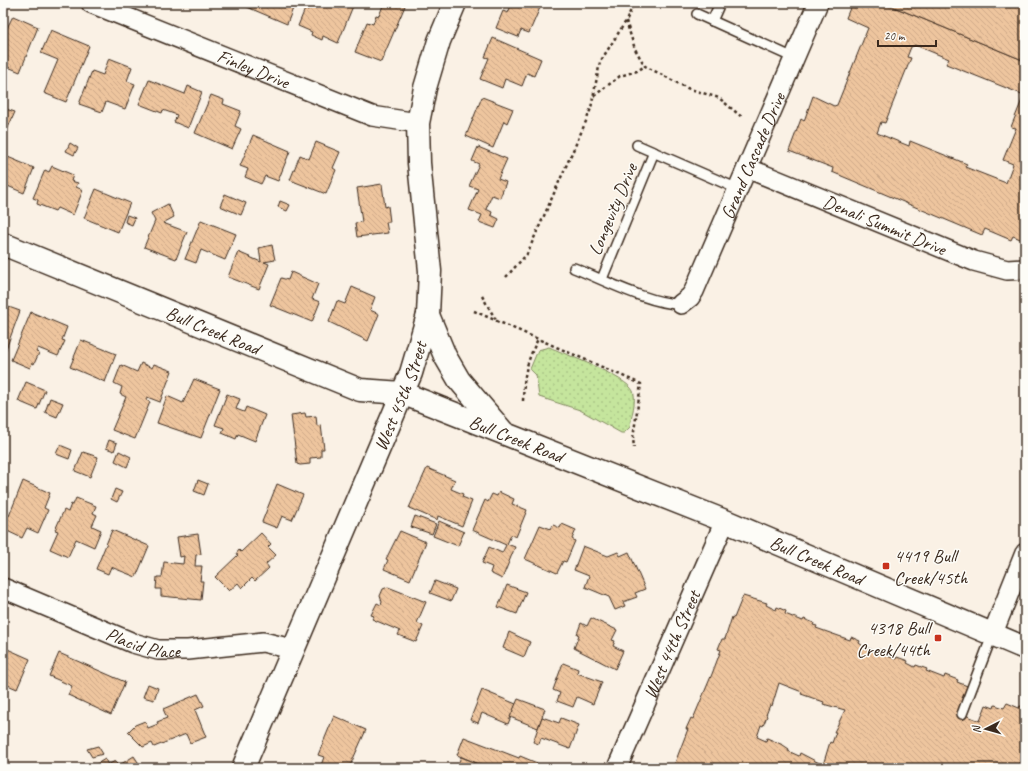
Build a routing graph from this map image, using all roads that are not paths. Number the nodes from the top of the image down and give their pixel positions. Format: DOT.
graph roads {
  1 [pos="91,3"];
  2 [pos="455,3"];
  3 [pos="720,3"];
  4 [pos="818,3"];
  5 [pos="697,14"];
  6 [pos="712,21"];
  7 [pos="794,58"];
  8 [pos="418,122"];
  9 [pos="637,145"];
  10 [pos="654,152"];
  11 [pos="747,168"];
  12 [pos="738,189"];
  13 [pos="3,244"];
  14 [pos="574,268"];
  15 [pos="1025,269"];
  16 [pos="602,279"];
  17 [pos="681,304"];
  18 [pos="428,315"];
  19 [pos="402,393"];
  20 [pos="504,433"];
  21 [pos="725,520"];
  22 [pos="1025,553"];
  23 [pos="3,588"];
  24 [pos="993,634"];
  25 [pos="1025,648"];
  26 [pos="292,649"];
  27 [pos="962,714"];
  28 [pos="243,768"];
  29 [pos="617,768"];
  1 -- 8 [label="street, Finley Drive"];
  2 -- 8 [label="street, West 45th Street"];
  3 -- 6 [label="lane"];
  4 -- 7 [label="street, Grand Cascade Drive"];
  5 -- 6 [label="lane"];
  6 -- 7 [label="lane"];
  7 -- 11 [label="street, Grand Cascade Drive"];
  8 -- 18 [label="street, West 45th Street"];
  9 -- 10 [label="lane"];
  10 -- 12 [label="lane"];
  10 -- 16 [label="lane, Longevity Drive"];
  11 -- 12 [label="street, Grand Cascade Drive"];
  11 -- 15 [label="street, Denali Summit Drive"];
  12 -- 17 [label="street, Grand Cascade Drive"];
  13 -- 19 [label="street, Bull Creek Road"];
  14 -- 16 [label="lane"];
  16 -- 17 [label="lane"];
  18 -- 19 [label="street, West 45th Street"];
  18 -- 20 [label="street"];
  19 -- 20 [label="street, Bull Creek Road"];
  19 -- 26 [label="street, West 45th Street"];
  20 -- 21 [label="street, Bull Creek Road"];
  21 -- 24 [label="street, Bull Creek Road"];
  21 -- 29 [label="street, West 44th Street"];
  22 -- 24 [label="street"];
  23 -- 26 [label="street, Placid Place"];
  24 -- 25 [label="street, Bull Creek Road"];
  24 -- 27 [label="lane"];
  26 -- 28 [label="street, West 45th Street"];
}
